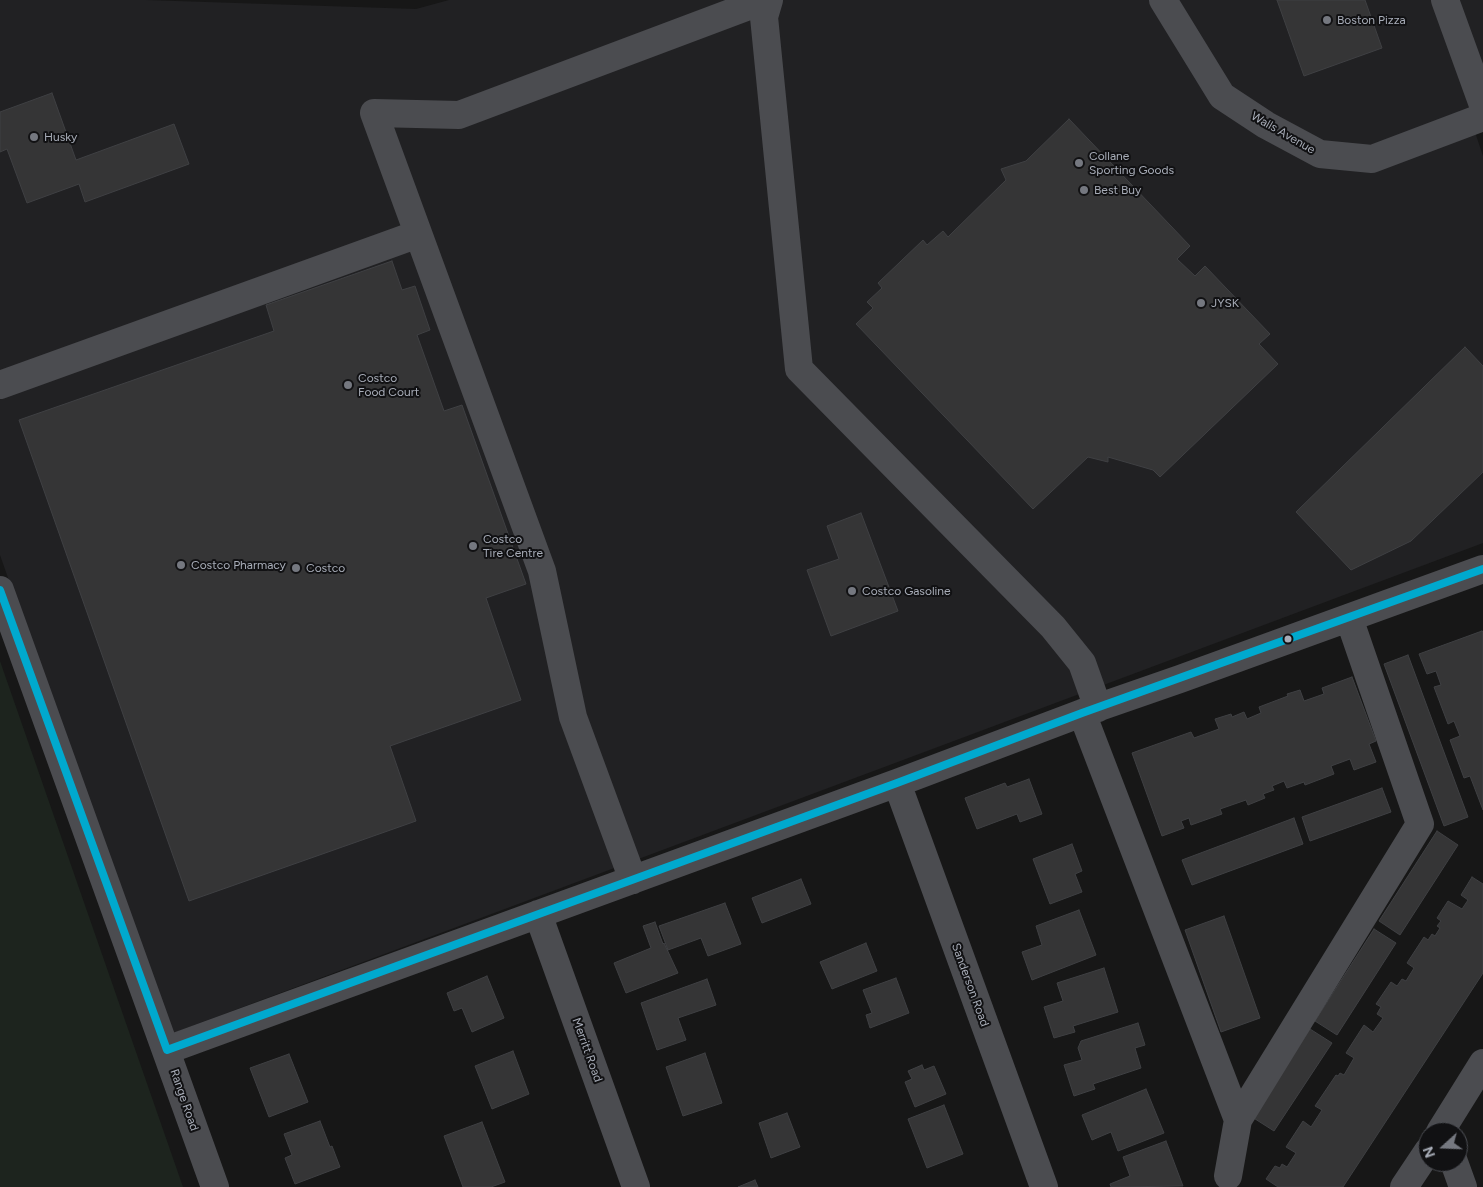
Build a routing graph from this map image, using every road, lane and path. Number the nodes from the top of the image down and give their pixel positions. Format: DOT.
graph roads {
  1 [pos="765,0"];
  2 [pos="769,0"];
  3 [pos="1163,0"];
  4 [pos="1445,0"];
  5 [pos="1483,105"];
  6 [pos="1483,117"];
  7 [pos="418,234"];
  8 [pos="0,385"];
  9 [pos="1483,568"];
  10 [pos="0,590"];
  11 [pos="1349,618"];
  12 [pos="1090,711"];
  13 [pos="897,783"];
  14 [pos="633,880"];
  15 [pos="538,914"];
  16 [pos="166,1050"];
  17 [pos="1483,1064"];
  18 [pos="1238,1120"];
  19 [pos="1447,1122"];
  20 [pos="1418,1166"];
  21 [pos="1458,1172"];
  22 [pos="1228,1176"];
  23 [pos="215,1187"];
  24 [pos="636,1187"];
  25 [pos="1044,1187"];
  26 [pos="1404,1187"];
  27 [pos="1463,1187"];
  1 -- 7 [label="street"];
  2 -- 12 [label="street"];
  3 -- 6 [label="street, Walls Avenue"];
  4 -- 5 [label="street"];
  7 -- 8 [label="street"];
  7 -- 14 [label="street"];
  9 -- 11 [label="street"];
  10 -- 16 [label="street, Range Road"];
  11 -- 12 [label="street"];
  11 -- 18 [label="street"];
  12 -- 13 [label="street"];
  12 -- 18 [label="street"];
  13 -- 14 [label="street"];
  13 -- 25 [label="street, Sanderson Road"];
  14 -- 15 [label="street"];
  15 -- 16 [label="street"];
  15 -- 24 [label="street, Merritt Road"];
  16 -- 23 [label="street, Range Road"];
  17 -- 19 [label="street"];
  18 -- 22 [label="street"];
  20 -- 26 [label="street"];
  21 -- 27 [label="street"];
}
